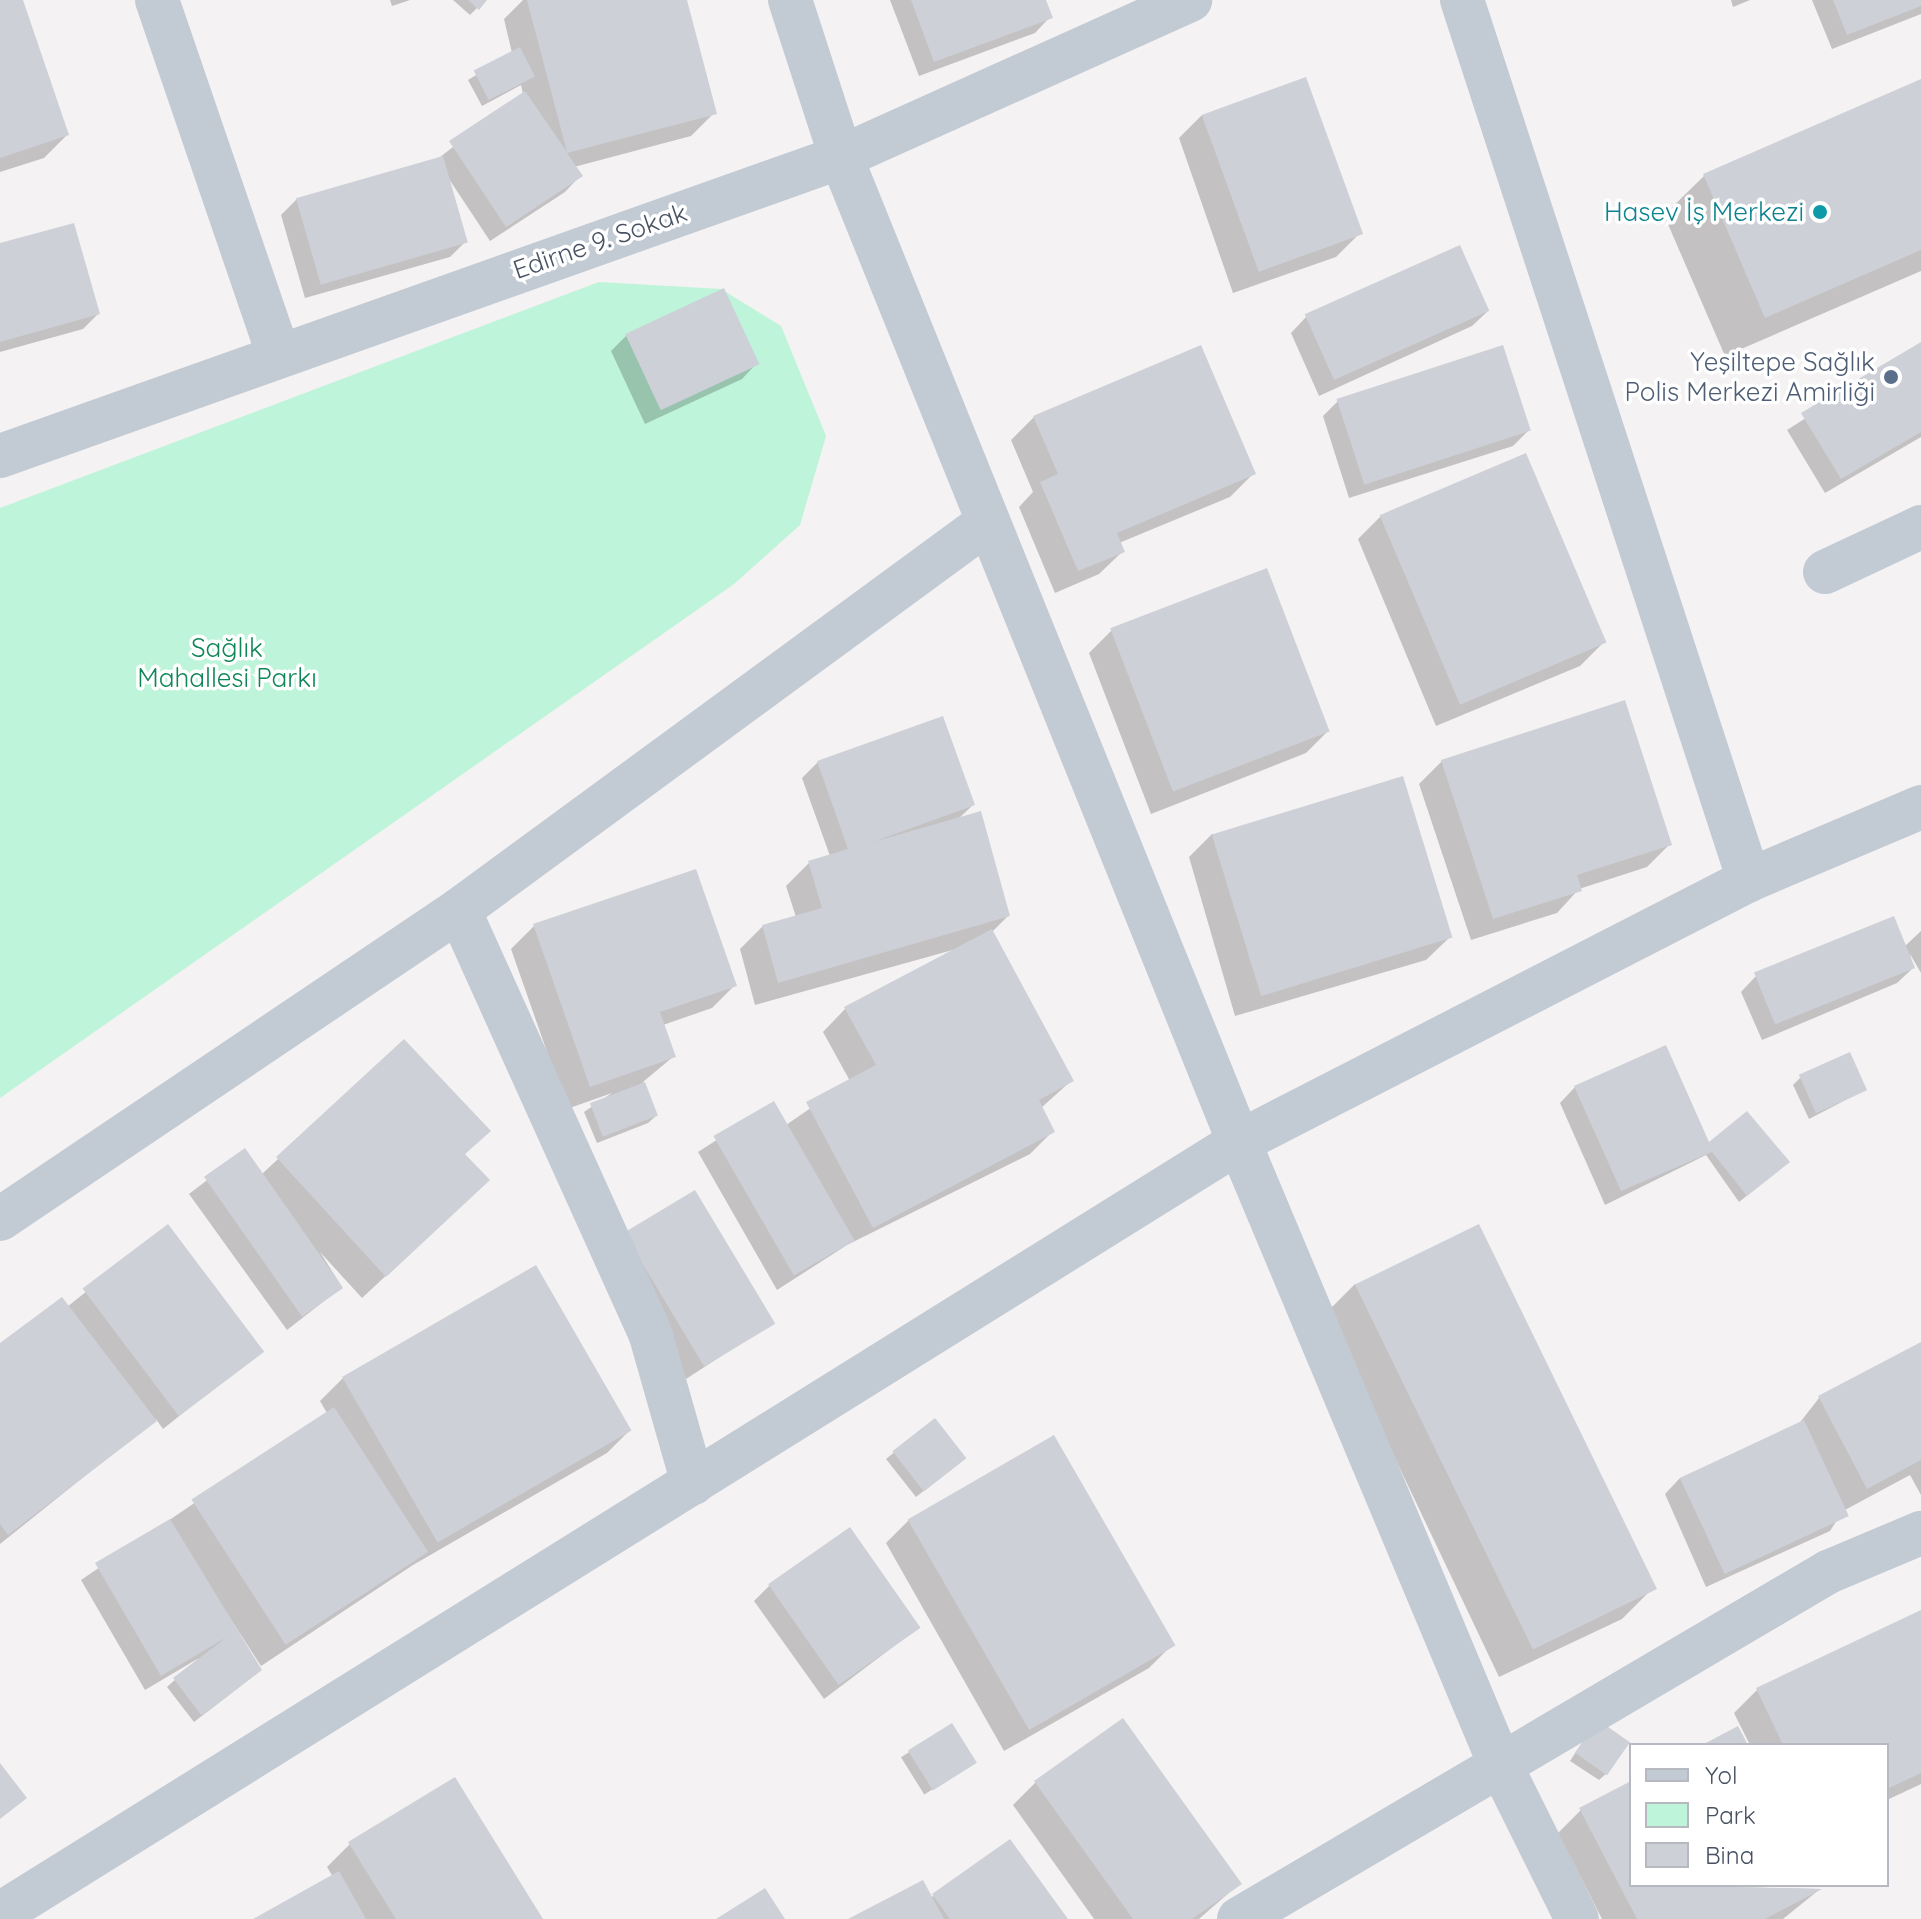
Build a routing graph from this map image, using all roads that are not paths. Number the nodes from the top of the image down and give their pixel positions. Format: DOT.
graph roads {
  1 [pos="157,0"];
  2 [pos="790,0"];
  3 [pos="1190,0"];
  4 [pos="1462,0"];
  5 [pos="841,157"];
  6 [pos="278,353"];
  7 [pos="0,456"];
  8 [pos="988,522"];
  9 [pos="1921,527"];
  10 [pos="1825,572"];
  11 [pos="1921,807"];
  12 [pos="1749,880"];
  13 [pos="459,910"];
  14 [pos="1239,1142"];
  15 [pos="0,1219"];
  16 [pos="693,1483"];
  17 [pos="1921,1533"];
  18 [pos="1499,1762"];
  19 [pos="0,1914"];
  20 [pos="1239,1919"];
  21 [pos="1577,1919"];
  1 -- 6 [label="street"];
  2 -- 5 [label="street"];
  3 -- 5 [label="street, Edirne 9. Sokak"];
  4 -- 12 [label="street"];
  5 -- 6 [label="street, Edirne 9. Sokak"];
  5 -- 8 [label="street"];
  6 -- 7 [label="street, Edirne 9. Sokak"];
  8 -- 13 [label="street"];
  8 -- 14 [label="street"];
  9 -- 10 [label="street"];
  11 -- 12 [label="street"];
  12 -- 14 [label="street"];
  13 -- 15 [label="street"];
  13 -- 16 [label="street"];
  14 -- 16 [label="street"];
  14 -- 18 [label="street"];
  16 -- 19 [label="street"];
  17 -- 18 [label="street"];
  18 -- 20 [label="street"];
  18 -- 21 [label="street"];
}
